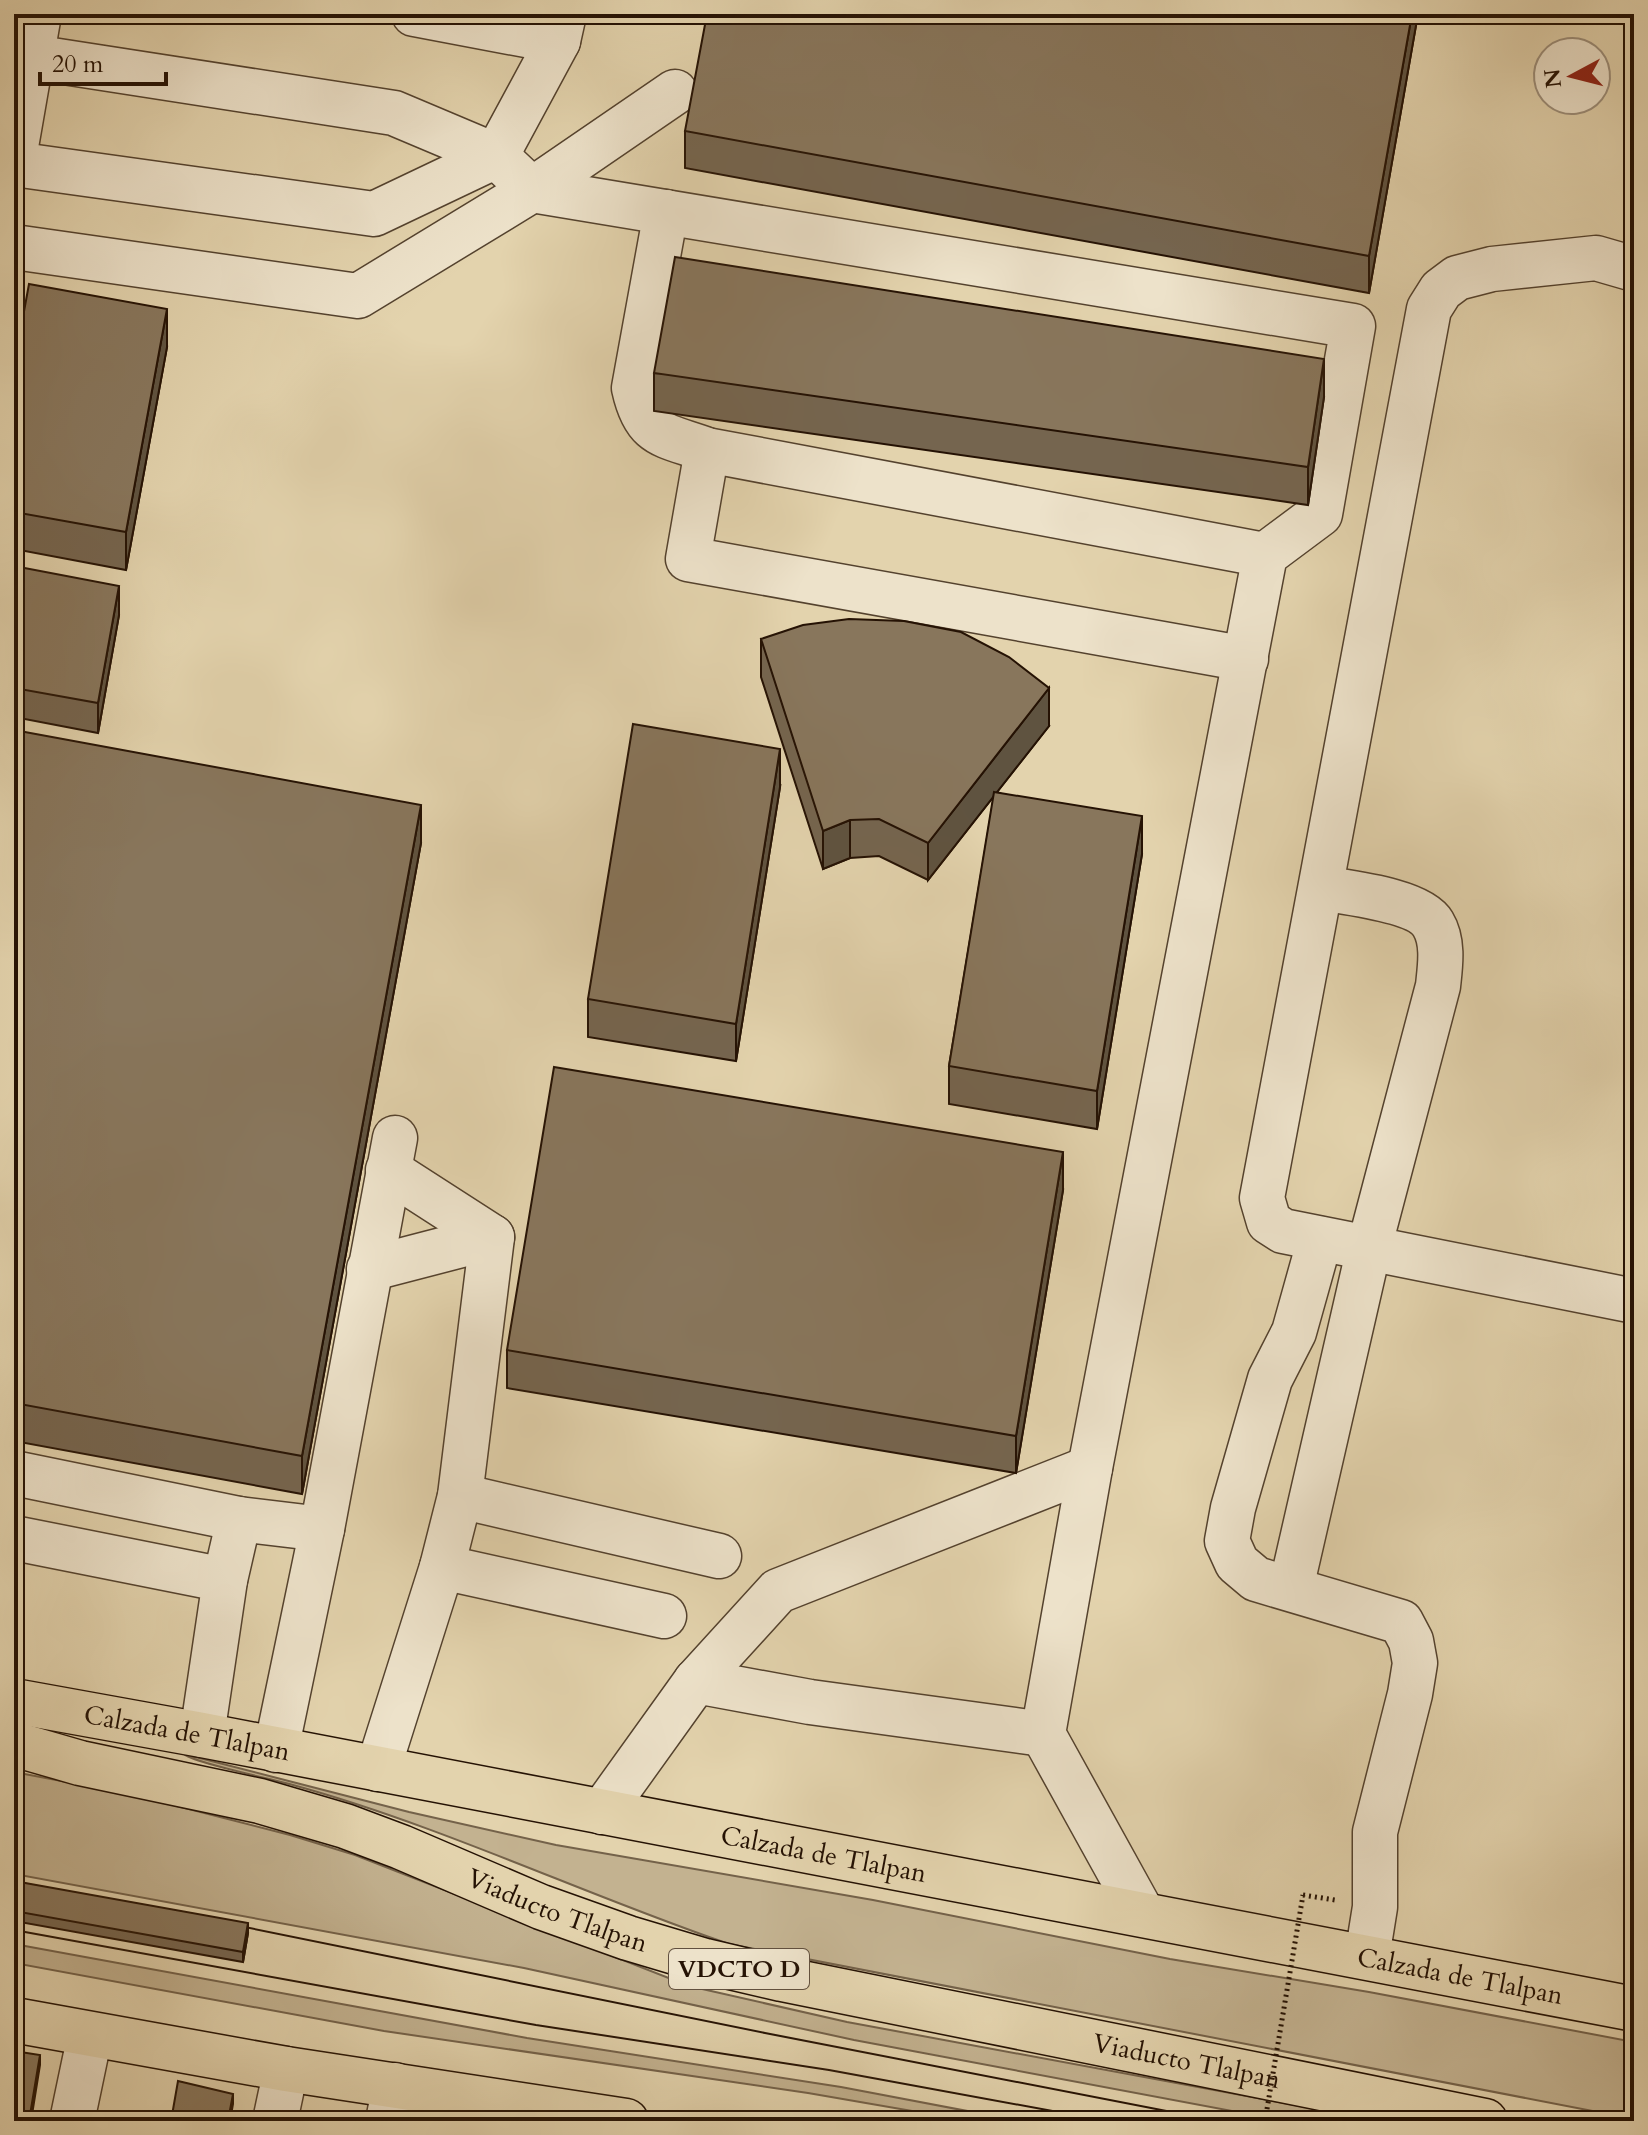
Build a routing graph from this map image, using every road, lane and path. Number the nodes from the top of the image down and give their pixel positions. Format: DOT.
graph roads {
  1 [pos="39,14"];
  2 [pos="414,14"];
  3 [pos="561,28"];
  4 [pos="32,57"];
  5 [pos="675,92"];
  6 [pos="496,156"];
  7 [pos="14,158"];
  8 [pos="14,164"];
  9 [pos="532,190"];
  10 [pos="666,212"];
  11 [pos="14,247"];
  12 [pos="1634,269"];
  13 [pos="707,450"];
  14 [pos="1265,555"];
  15 [pos="1246,659"];
  16 [pos="1321,888"];
  17 [pos="492,1237"];
  18 [pos="1320,1239"];
  19 [pos="1369,1248"];
  20 [pos="369,1269"];
  21 [pos="1634,1301"];
  22 [pos="1090,1468"];
  23 [pos="14,1473"];
  24 [pos="460,1496"];
  25 [pos="239,1519"];
  26 [pos="322,1529"];
  27 [pos="14,1538"];
  28 [pos="719,1556"];
  29 [pos="442,1567"];
  30 [pos="225,1580"];
  31 [pos="1291,1588"];
  32 [pos="664,1616"];
  33 [pos="696,1681"];
  34 [pos="14,1701"];
  35 [pos="1043,1734"];
  36 [pos="202,1735"];
  37 [pos="14,1744"];
  38 [pos="276,1750"];
  39 [pos="378,1769"];
  40 [pos="602,1812"];
  41 [pos="1303,1895"];
  42 [pos="1142,1913"];
  43 [pos="1367,1957"];
  44 [pos="1634,2009"];
  45 [pos="14,2020"];
  46 [pos="90,2035"];
  47 [pos="286,2069"];
  48 [pos="392,2103"];
  49 [pos="72,2121"];
  50 [pos="275,2121"];
  51 [pos="626,2121"];
  52 [pos="1265,2121"];
  53 [pos="1485,2121"];
  1 -- 4 [label="lane"];
  2 -- 3 [label="lane"];
  3 -- 6 [label="lane"];
  4 -- 6 [label="lane"];
  4 -- 7 [label="lane"];
  5 -- 9 [label="lane"];
  6 -- 8 [label="lane"];
  6 -- 9 [label="lane"];
  9 -- 10 [label="lane"];
  9 -- 11 [label="lane"];
  10 -- 13 [label="lane"];
  10 -- 14 [label="lane"];
  12 -- 16 [label="lane"];
  13 -- 14 [label="lane"];
  13 -- 15 [label="lane"];
  14 -- 15 [label="lane"];
  15 -- 22 [label="lane"];
  16 -- 18 [label="lane"];
  16 -- 19 [label="lane"];
  17 -- 20 [label="lane"];
  17 -- 20 [label="lane"];
  17 -- 24 [label="lane"];
  18 -- 19 [label="lane"];
  18 -- 31 [label="lane"];
  19 -- 21 [label="lane"];
  19 -- 31 [label="lane"];
  20 -- 26 [label="lane"];
  22 -- 33 [label="lane"];
  22 -- 35 [label="lane"];
  23 -- 25 [label="lane"];
  24 -- 28 [label="lane"];
  24 -- 29 [label="lane"];
  25 -- 26 [label="lane"];
  25 -- 30 [label="lane"];
  26 -- 38 [label="lane"];
  27 -- 30 [label="lane"];
  29 -- 32 [label="lane"];
  29 -- 39 [label="lane"];
  30 -- 36 [label="lane"];
  31 -- 43 [label="lane"];
  33 -- 35 [label="lane"];
  33 -- 40 [label="lane"];
  34 -- 36 [label="main road, Calzada de Tlalpan"];
  35 -- 42 [label="lane"];
  36 -- 38 [label="main road, Calzada de Tlalpan"];
  37 -- 53 [label="main road, Viaducto Tlalpan / VDCTO D"];
  38 -- 39 [label="main road, Calzada de Tlalpan"];
  39 -- 40 [label="main road, Calzada de Tlalpan"];
  40 -- 42 [label="main road, Calzada de Tlalpan"];
  41 -- 52 [label="path, bridge"];
  42 -- 43 [label="main road, Calzada de Tlalpan"];
  43 -- 44 [label="main road, Calzada de Tlalpan"];
  45 -- 46 [label="main road"];
  46 -- 47 [label="main road"];
  46 -- 49 [label="lane"];
  47 -- 48 [label="main road"];
  47 -- 50 [label="lane"];
  48 -- 51 [label="main road"];
}
